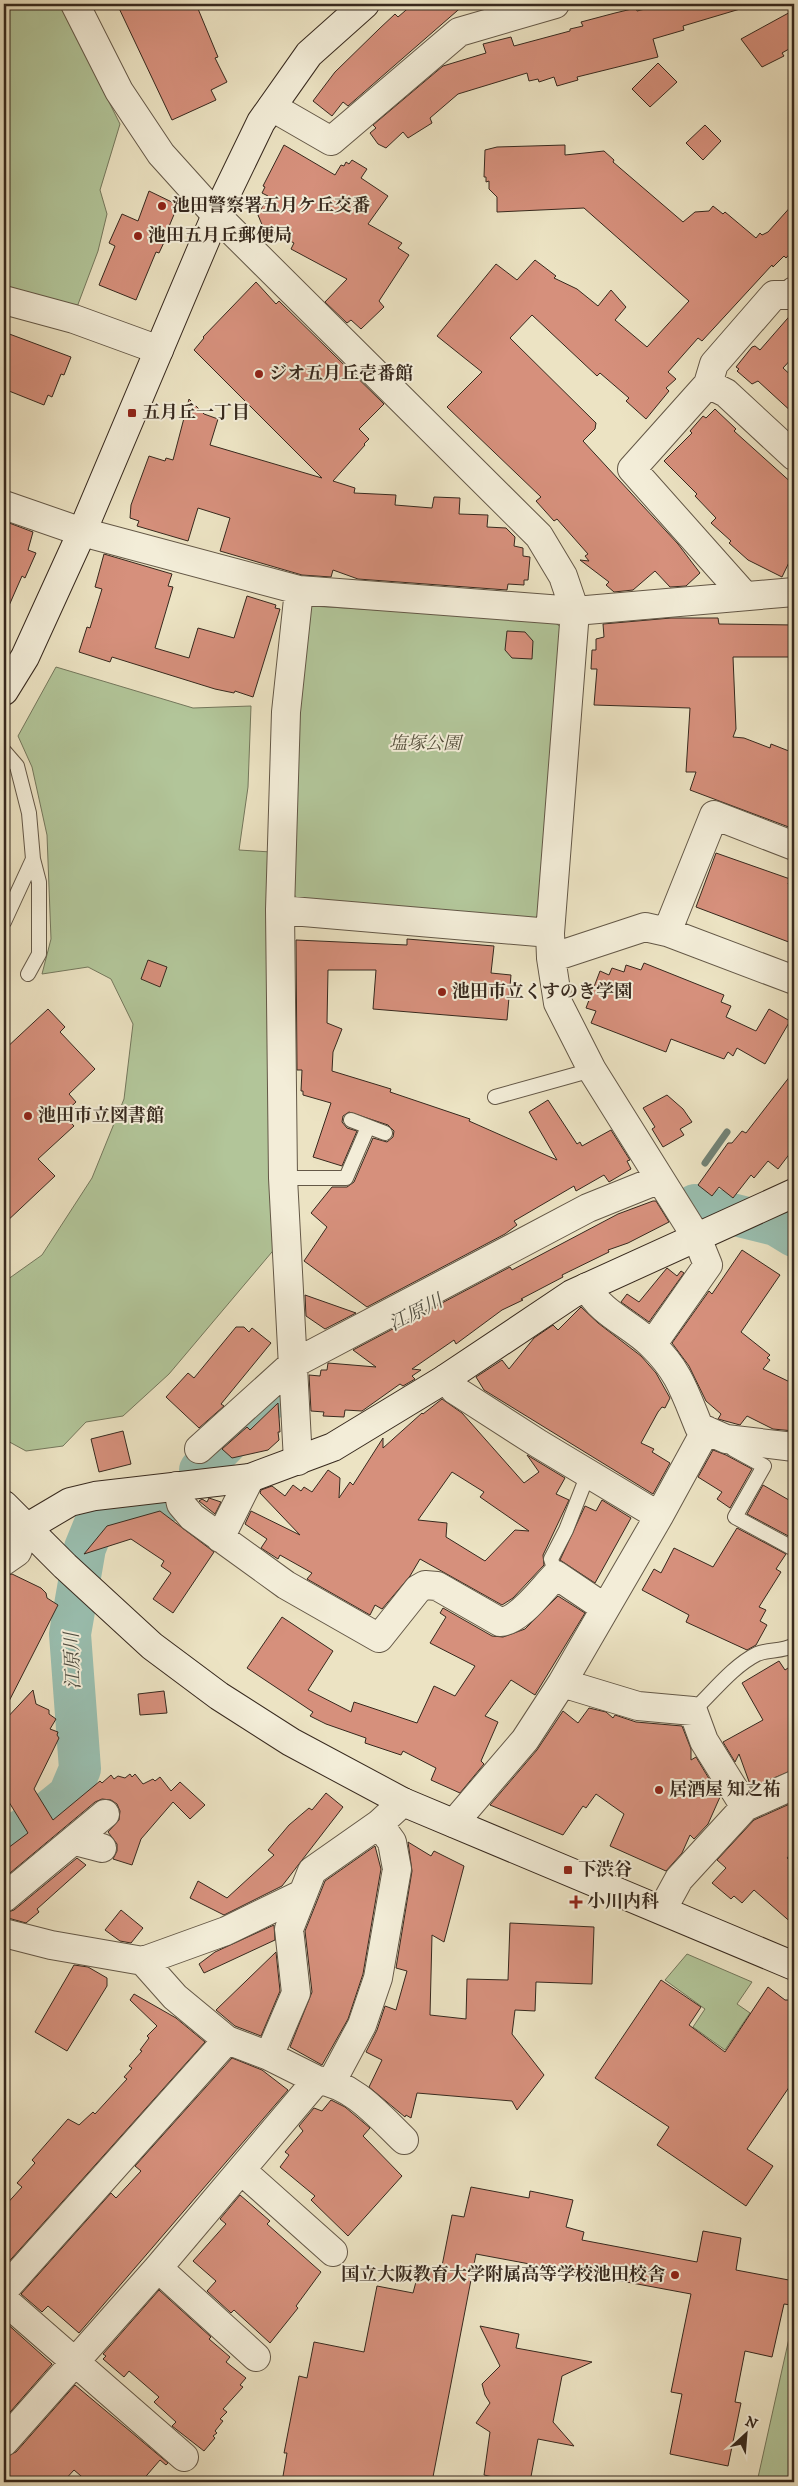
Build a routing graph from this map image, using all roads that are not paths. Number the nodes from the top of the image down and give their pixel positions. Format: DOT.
graph roads {
  1 [pos="75,4"];
  2 [pos="365,4"];
  3 [pos="555,4"];
  4 [pos="272,107"];
  5 [pos="216,215"];
  6 [pos="793,294"];
  7 [pos="4,300"];
  8 [pos="159,350"];
  9 [pos="708,384"];
  10 [pos="794,456"];
  11 [pos="4,505"];
  12 [pos="82,532"];
  13 [pos="299,590"];
  14 [pos="794,592"];
  15 [pos="745,596"];
  16 [pos="575,611"];
  17 [pos="4,692"];
  18 [pos="4,751"];
  19 [pos="794,846"];
  20 [pos="33,859"];
  21 [pos="280,910"];
  22 [pos="4,922"];
  23 [pos="668,932"];
  24 [pos="551,946"];
  25 [pos="28,974"];
  26 [pos="794,980"];
  27 [pos="592,1070"];
  28 [pos="495,1097"];
  29 [pos="351,1120"];
  30 [pos="368,1127"];
  31 [pos="385,1133"];
  32 [pos="283,1178"];
  33 [pos="660,1179"];
  34 [pos="794,1193"];
  35 [pos="697,1238"];
  36 [pos="587,1287"];
  37 [pos="652,1345"];
  38 [pos="294,1374"];
  39 [pos="445,1379"];
  40 [pos="716,1434"];
  41 [pos="794,1447"];
  42 [pos="199,1449"];
  43 [pos="298,1461"];
  44 [pos="588,1474"];
  45 [pos="250,1478"];
  46 [pos="178,1486"];
  47 [pos="4,1505"];
  48 [pos="659,1516"];
  49 [pos="26,1528"];
  50 [pos="220,1538"];
  51 [pos="794,1549"];
  52 [pos="4,1561"];
  53 [pos="556,1575"];
  54 [pos="605,1608"];
  55 [pos="794,1645"];
  56 [pos="562,1683"];
  57 [pos="693,1711"];
  58 [pos="794,1786"];
  59 [pos="403,1802"];
  60 [pos="745,1807"];
  61 [pos="105,1814"];
  62 [pos="454,1822"];
  63 [pos="379,1824"];
  64 [pos="75,1841"];
  65 [pos="102,1848"];
  66 [pos="302,1894"];
  67 [pos="4,1898"];
  68 [pos="662,1910"];
  69 [pos="4,1933"];
  70 [pos="143,1961"];
  71 [pos="794,1966"];
  72 [pos="227,2040"];
  73 [pos="269,2056"];
  74 [pos="325,2080"];
  75 [pos="404,2140"];
  76 [pos="241,2170"];
  77 [pos="333,2252"];
  78 [pos="158,2268"];
  79 [pos="4,2290"];
  80 [pos="4,2300"];
  81 [pos="256,2357"];
  82 [pos="75,2361"];
  83 [pos="4,2442"];
  84 [pos="184,2457"];
  1 -- 5 [label="street"];
  2 -- 4 [label="street"];
  3 -- 4 [label="street"];
  4 -- 5 [label="street"];
  5 -- 8 [label="street"];
  5 -- 16 [label="street"];
  6 -- 9 [label="street"];
  7 -- 8 [label="street"];
  8 -- 12 [label="street"];
  9 -- 10 [label="street"];
  9 -- 15 [label="street"];
  11 -- 12 [label="street"];
  12 -- 13 [label="street"];
  12 -- 17 [label="street"];
  13 -- 16 [label="street"];
  13 -- 21 [label="street"];
  14 -- 15 [label="street"];
  15 -- 16 [label="street"];
  16 -- 24 [label="street"];
  18 -- 20 [label="lane"];
  19 -- 23 [label="street"];
  20 -- 22 [label="lane"];
  20 -- 25 [label="lane"];
  21 -- 24 [label="street"];
  21 -- 32 [label="street"];
  23 -- 24 [label="street"];
  23 -- 26 [label="street"];
  24 -- 27 [label="street"];
  27 -- 28 [label="lane"];
  27 -- 33 [label="street"];
  29 -- 30 [label="lane"];
  30 -- 31 [label="lane"];
  30 -- 32 [label="lane"];
  32 -- 38 [label="street"];
  33 -- 35 [label="street"];
  33 -- 38 [label="street"];
  34 -- 35 [label="street"];
  35 -- 36 [label="street"];
  35 -- 37 [label="street"];
  36 -- 37 [label="street"];
  36 -- 39 [label="street"];
  37 -- 40 [label="street"];
  38 -- 42 [label="street"];
  38 -- 43 [label="street"];
  39 -- 43 [label="street"];
  39 -- 44 [label="street"];
  40 -- 41 [label="street"];
  40 -- 48 [label="street"];
  40 -- 51 [label="lane"];
  43 -- 45 [label="street"];
  44 -- 48 [label="street"];
  44 -- 53 [label="lane"];
  45 -- 46 [label="street"];
  45 -- 50 [label="street"];
  46 -- 49 [label="street"];
  46 -- 50 [label="street"];
  47 -- 49 [label="street"];
  48 -- 54 [label="street"];
  49 -- 52 [label="street"];
  49 -- 59 [label="street"];
  50 -- 53 [label="street"];
  53 -- 54 [label="street"];
  54 -- 56 [label="street"];
  55 -- 57 [label="lane"];
  56 -- 57 [label="street"];
  56 -- 62 [label="street"];
  57 -- 60 [label="street"];
  58 -- 60 [label="street"];
  59 -- 62 [label="street"];
  59 -- 63 [label="street"];
  60 -- 68 [label="street"];
  61 -- 64 [label="street"];
  62 -- 68 [label="street"];
  63 -- 66 [label="street"];
  63 -- 74 [label="street"];
  64 -- 65 [label="street"];
  64 -- 67 [label="street"];
  66 -- 70 [label="street"];
  66 -- 73 [label="street"];
  68 -- 71 [label="street"];
  69 -- 70 [label="street"];
  70 -- 72 [label="street"];
  72 -- 73 [label="street"];
  72 -- 79 [label="street"];
  73 -- 74 [label="street"];
  74 -- 75 [label="street"];
  74 -- 76 [label="street"];
  76 -- 77 [label="street"];
  76 -- 78 [label="street"];
  78 -- 81 [label="street"];
  78 -- 82 [label="street"];
  80 -- 82 [label="street"];
  82 -- 83 [label="street"];
  82 -- 84 [label="street"];
}
